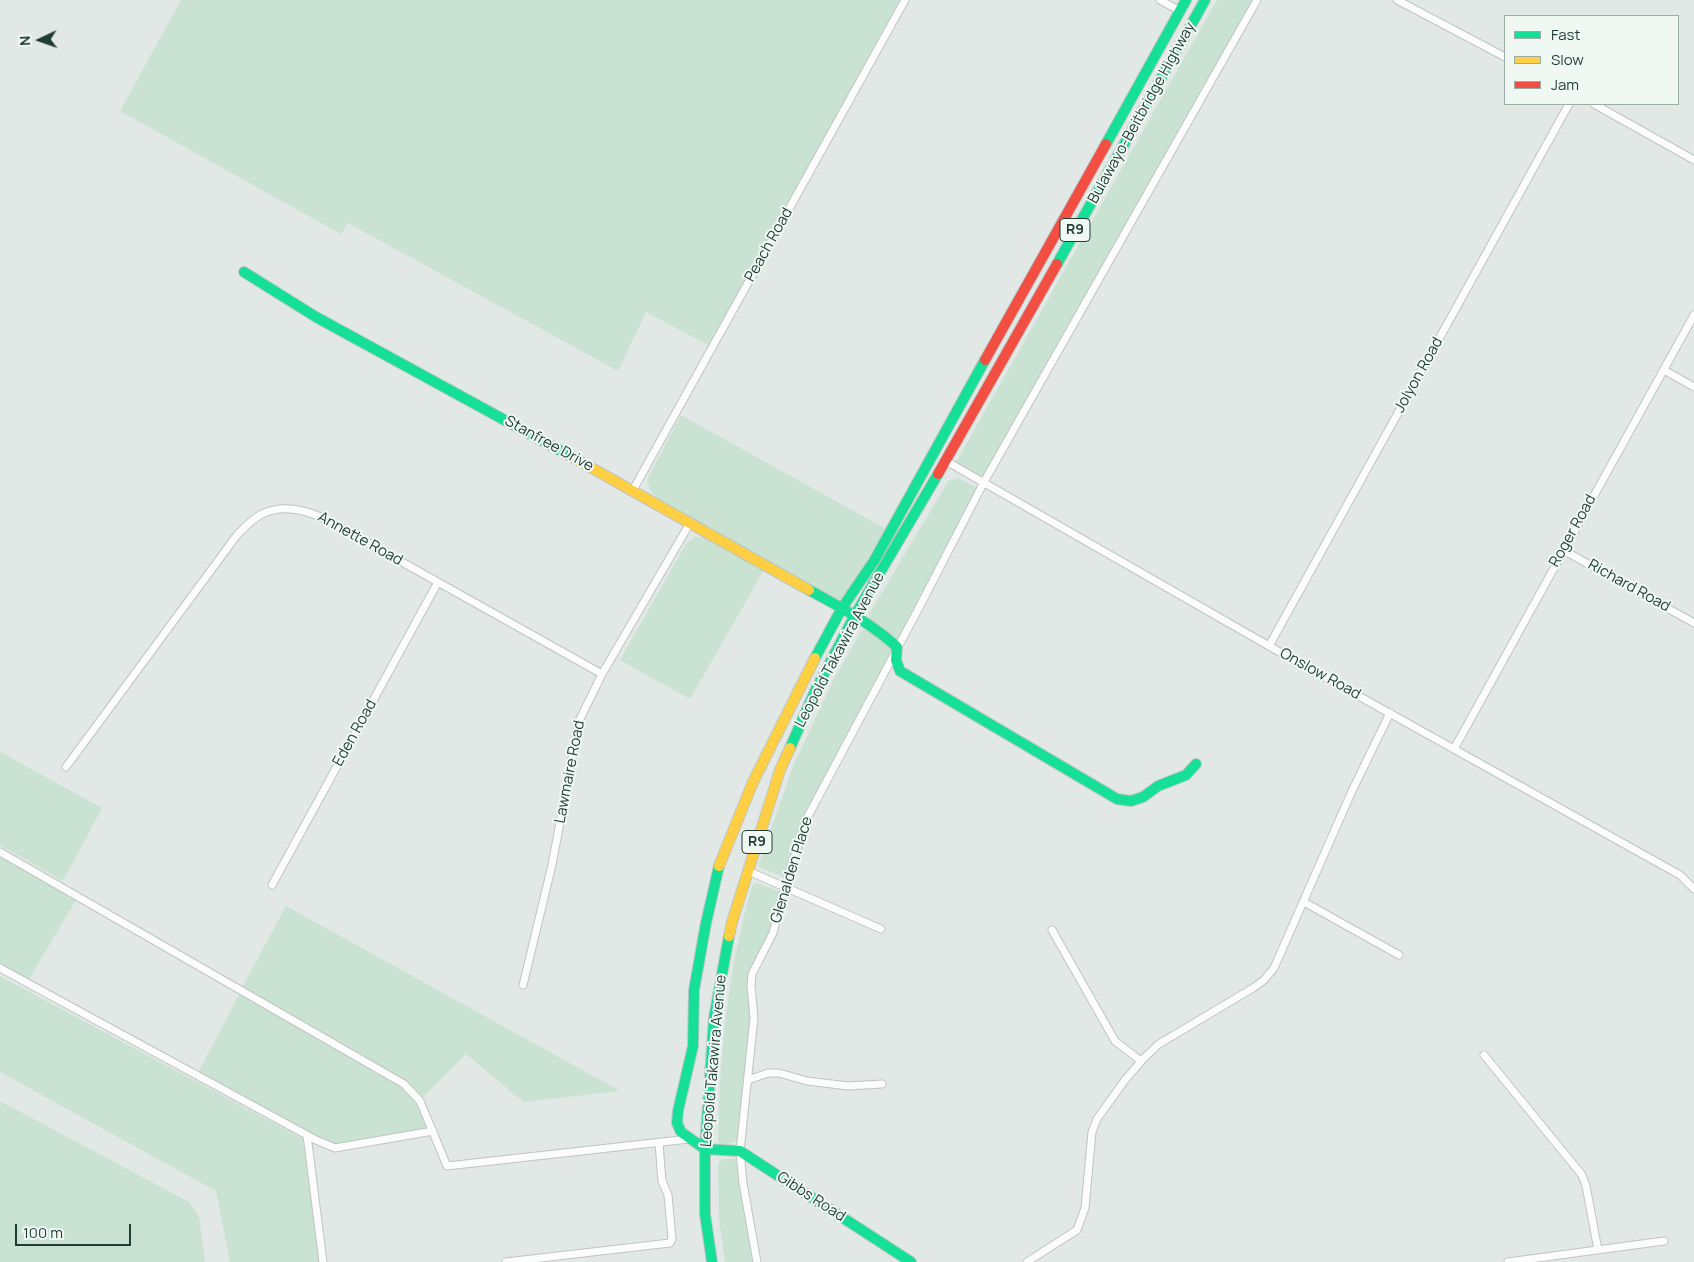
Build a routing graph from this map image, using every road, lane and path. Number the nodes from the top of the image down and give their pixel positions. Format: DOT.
graph roads {
  1 [pos="905,0"];
  2 [pos="1160,0"];
  3 [pos="1186,0"];
  4 [pos="1205,0"];
  5 [pos="1257,0"];
  6 [pos="1397,0"];
  7 [pos="1180,11"];
  8 [pos="1504,56"];
  9 [pos="1568,105"];
  10 [pos="1596,105"];
  11 [pos="1694,160"];
  12 [pos="244,272"];
  13 [pos="1694,315"];
  14 [pos="1002,330"];
  15 [pos="1009,349"];
  16 [pos="1664,370"];
  17 [pos="1694,387"];
  18 [pos="946,461"];
  19 [pos="920,475"];
  20 [pos="984,482"];
  21 [pos="932,484"];
  22 [pos="633,490"];
  23 [pos="905,501"];
  24 [pos="917,509"];
  25 [pos="690,523"];
  26 [pos="1563,550"];
  27 [pos="438,582"];
  28 [pos="842,608"];
  29 [pos="855,615"];
  30 [pos="1694,623"];
  31 [pos="1269,646"];
  32 [pos="897,647"];
  33 [pos="602,674"];
  34 [pos="1390,713"];
  35 [pos="1454,748"];
  36 [pos="1196,764"];
  37 [pos="66,767"];
  38 [pos="0,852"];
  39 [pos="748,871"];
  40 [pos="272,885"];
  41 [pos="785,886"];
  42 [pos="1694,889"];
  43 [pos="1304,902"];
  44 [pos="881,929"];
  45 [pos="1052,930"];
  46 [pos="1398,955"];
  47 [pos="0,968"];
  48 [pos="522,985"];
  49 [pos="1484,1055"];
  50 [pos="1141,1061"];
  51 [pos="748,1080"];
  52 [pos="882,1084"];
  53 [pos="433,1131"];
  54 [pos="307,1135"];
  55 [pos="689,1139"];
  56 [pos="659,1143"];
  57 [pos="705,1149"];
  58 [pos="740,1150"];
  59 [pos="1664,1241"];
  60 [pos="1598,1250"];
  61 [pos="323,1262"];
  62 [pos="506,1262"];
  63 [pos="712,1262"];
  64 [pos="757,1262"];
  65 [pos="912,1262"];
  66 [pos="1027,1262"];
  67 [pos="1508,1262"];
  1 -- 22 [label="street, Peach Road"];
  2 -- 7 [label="street"];
  3 -- 7 [label="main road"];
  4 -- 15 [label="main road, Bulawayo-Beitbridge Highway / R9"];
  5 -- 20 [label="street, Glenalden Place"];
  6 -- 8 [label="street"];
  7 -- 14 [label="main road"];
  9 -- 31 [label="street, Jolyon Road"];
  10 -- 11 [label="street"];
  12 -- 22 [label="main road, Stanfree Drive"];
  13 -- 16 [label="street, Roger Road"];
  14 -- 15 [label="street"];
  14 -- 19 [label="main road"];
  15 -- 18 [label="main road, Bulawayo-Beitbridge Highway / R9"];
  16 -- 17 [label="street"];
  16 -- 26 [label="street, Roger Road"];
  18 -- 20 [label="street, Onslow Road"];
  18 -- 21 [label="main road, Leopold Takawira Avenue / R9"];
  19 -- 21 [label="street"];
  19 -- 23 [label="main road"];
  20 -- 31 [label="street, Onslow Road"];
  20 -- 32 [label="street, Glenalden Place"];
  21 -- 24 [label="main road, Leopold Takawira Avenue / R9"];
  22 -- 25 [label="main road, Stanfree Drive"];
  23 -- 24 [label="street"];
  23 -- 28 [label="main road"];
  24 -- 29 [label="main road, Leopold Takawira Avenue / R9"];
  25 -- 28 [label="main road, Stanfree Drive"];
  25 -- 33 [label="street, Lawmaire Road"];
  26 -- 30 [label="street, Richard Road"];
  26 -- 35 [label="street, Roger Road"];
  27 -- 33 [label="street, Annette Road"];
  27 -- 37 [label="street, Annette Road"];
  27 -- 40 [label="street, Eden Road"];
  28 -- 29 [label="main road, Stanfree Drive"];
  28 -- 55 [label="main road"];
  29 -- 32 [label="main road, Stanfree Drive"];
  29 -- 39 [label="main road, Leopold Takawira Avenue / R9"];
  31 -- 34 [label="street, Onslow Road"];
  32 -- 36 [label="main road"];
  32 -- 41 [label="street, Glenalden Place"];
  33 -- 48 [label="street, Lawmaire Road"];
  34 -- 35 [label="street, Onslow Road"];
  34 -- 43 [label="street"];
  35 -- 42 [label="street, Onslow Road"];
  38 -- 53 [label="street"];
  39 -- 41 [label="street"];
  39 -- 57 [label="main road, Leopold Takawira Avenue / R9"];
  41 -- 44 [label="street"];
  41 -- 51 [label="street, Glenalden Place"];
  43 -- 46 [label="street"];
  43 -- 50 [label="street"];
  45 -- 50 [label="street"];
  47 -- 54 [label="street"];
  49 -- 60 [label="street"];
  50 -- 66 [label="street"];
  51 -- 52 [label="street"];
  51 -- 58 [label="street, Glenalden Place"];
  53 -- 54 [label="street"];
  53 -- 56 [label="street"];
  54 -- 61 [label="street"];
  55 -- 56 [label="street"];
  55 -- 57 [label="main road"];
  56 -- 62 [label="street"];
  57 -- 58 [label="main road"];
  57 -- 63 [label="main road, Leopold Takawira Avenue / R9"];
  58 -- 64 [label="street, Glenalden Place"];
  58 -- 65 [label="main road, Gibbs Road"];
  59 -- 60 [label="street"];
  60 -- 67 [label="street"];
}
